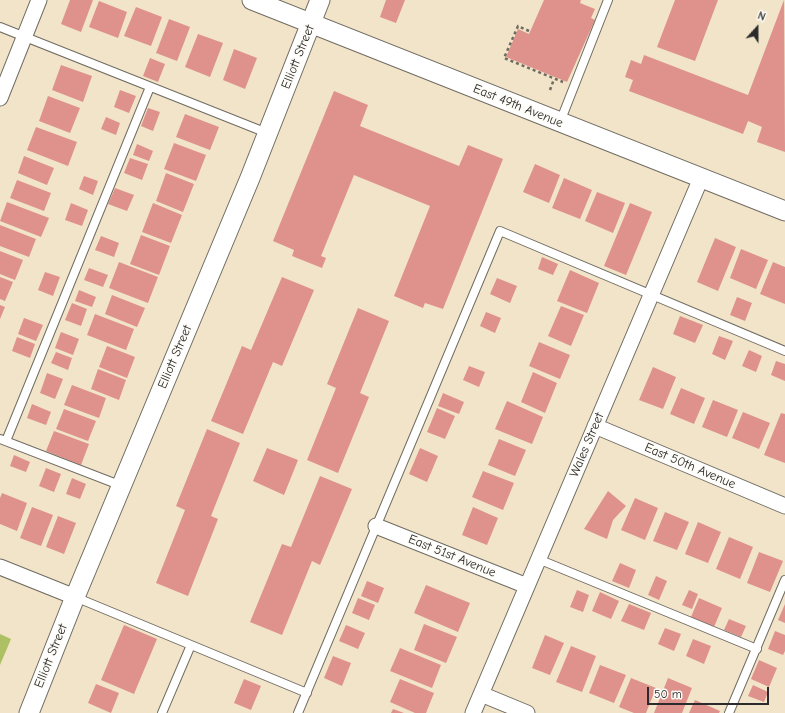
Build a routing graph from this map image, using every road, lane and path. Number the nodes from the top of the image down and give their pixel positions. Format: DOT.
graph roads {
  1 [pos="39,0"];
  2 [pos="252,0"];
  3 [pos="320,0"];
  4 [pos="608,0"];
  5 [pos="311,23"];
  6 [pos="0,27"];
  7 [pos="529,31"];
  8 [pos="25,37"];
  9 [pos="554,79"];
  10 [pos="567,84"];
  11 [pos="150,87"];
  12 [pos="550,90"];
  13 [pos="0,98"];
  14 [pos="560,122"];
  15 [pos="267,133"];
  16 [pos="701,178"];
  17 [pos="785,212"];
  18 [pos="651,294"];
  19 [pos="785,351"];
  20 [pos="595,426"];
  21 [pos="3,440"];
  22 [pos="122,486"];
  23 [pos="785,506"];
  24 [pos="376,526"];
  25 [pos="538,559"];
  26 [pos="0,567"];
  27 [pos="785,580"];
  28 [pos="527,586"];
  29 [pos="75,597"];
  30 [pos="191,645"];
  31 [pos="757,649"];
  32 [pos="306,693"];
  33 [pos="481,694"];
  34 [pos="29,713"];
  35 [pos="162,713"];
  36 [pos="298,713"];
  37 [pos="473,713"];
  38 [pos="527,713"];
  39 [pos="729,713"];
  1 -- 8 [label="street"];
  2 -- 5 [label="street, East 49th Avenue"];
  3 -- 5 [label="street, Elliott Street"];
  4 -- 14 [label="lane"];
  5 -- 14 [label="street, East 49th Avenue"];
  5 -- 15 [label="street, Elliott Street"];
  6 -- 8 [label="lane"];
  7 -- 9 [label="path"];
  8 -- 11 [label="lane"];
  8 -- 13 [label="street"];
  9 -- 10 [label="path"];
  9 -- 12 [label="path"];
  11 -- 15 [label="lane"];
  11 -- 21 [label="lane"];
  14 -- 16 [label="street, East 49th Avenue"];
  15 -- 22 [label="street, Elliott Street"];
  16 -- 17 [label="street, East 49th Avenue"];
  16 -- 18 [label="street, Wales Street"];
  18 -- 19 [label="lane"];
  18 -- 20 [label="street, Wales Street"];
  18 -- 24 [label="lane"];
  20 -- 23 [label="street, East 50th Avenue"];
  20 -- 25 [label="street, Wales Street"];
  21 -- 22 [label="lane"];
  22 -- 29 [label="street, Elliott Street"];
  24 -- 28 [label="street, East 51st Avenue"];
  24 -- 32 [label="lane"];
  25 -- 28 [label="street, Wales Street"];
  25 -- 31 [label="lane"];
  26 -- 29 [label="street"];
  27 -- 31 [label="lane"];
  28 -- 33 [label="street, Wales Street"];
  29 -- 30 [label="lane"];
  29 -- 34 [label="street, Elliott Street"];
  30 -- 32 [label="lane"];
  30 -- 35 [label="lane"];
  31 -- 39 [label="lane"];
  32 -- 36 [label="lane"];
  33 -- 37 [label="street, Wales Street"];
  33 -- 38 [label="street"];
}
